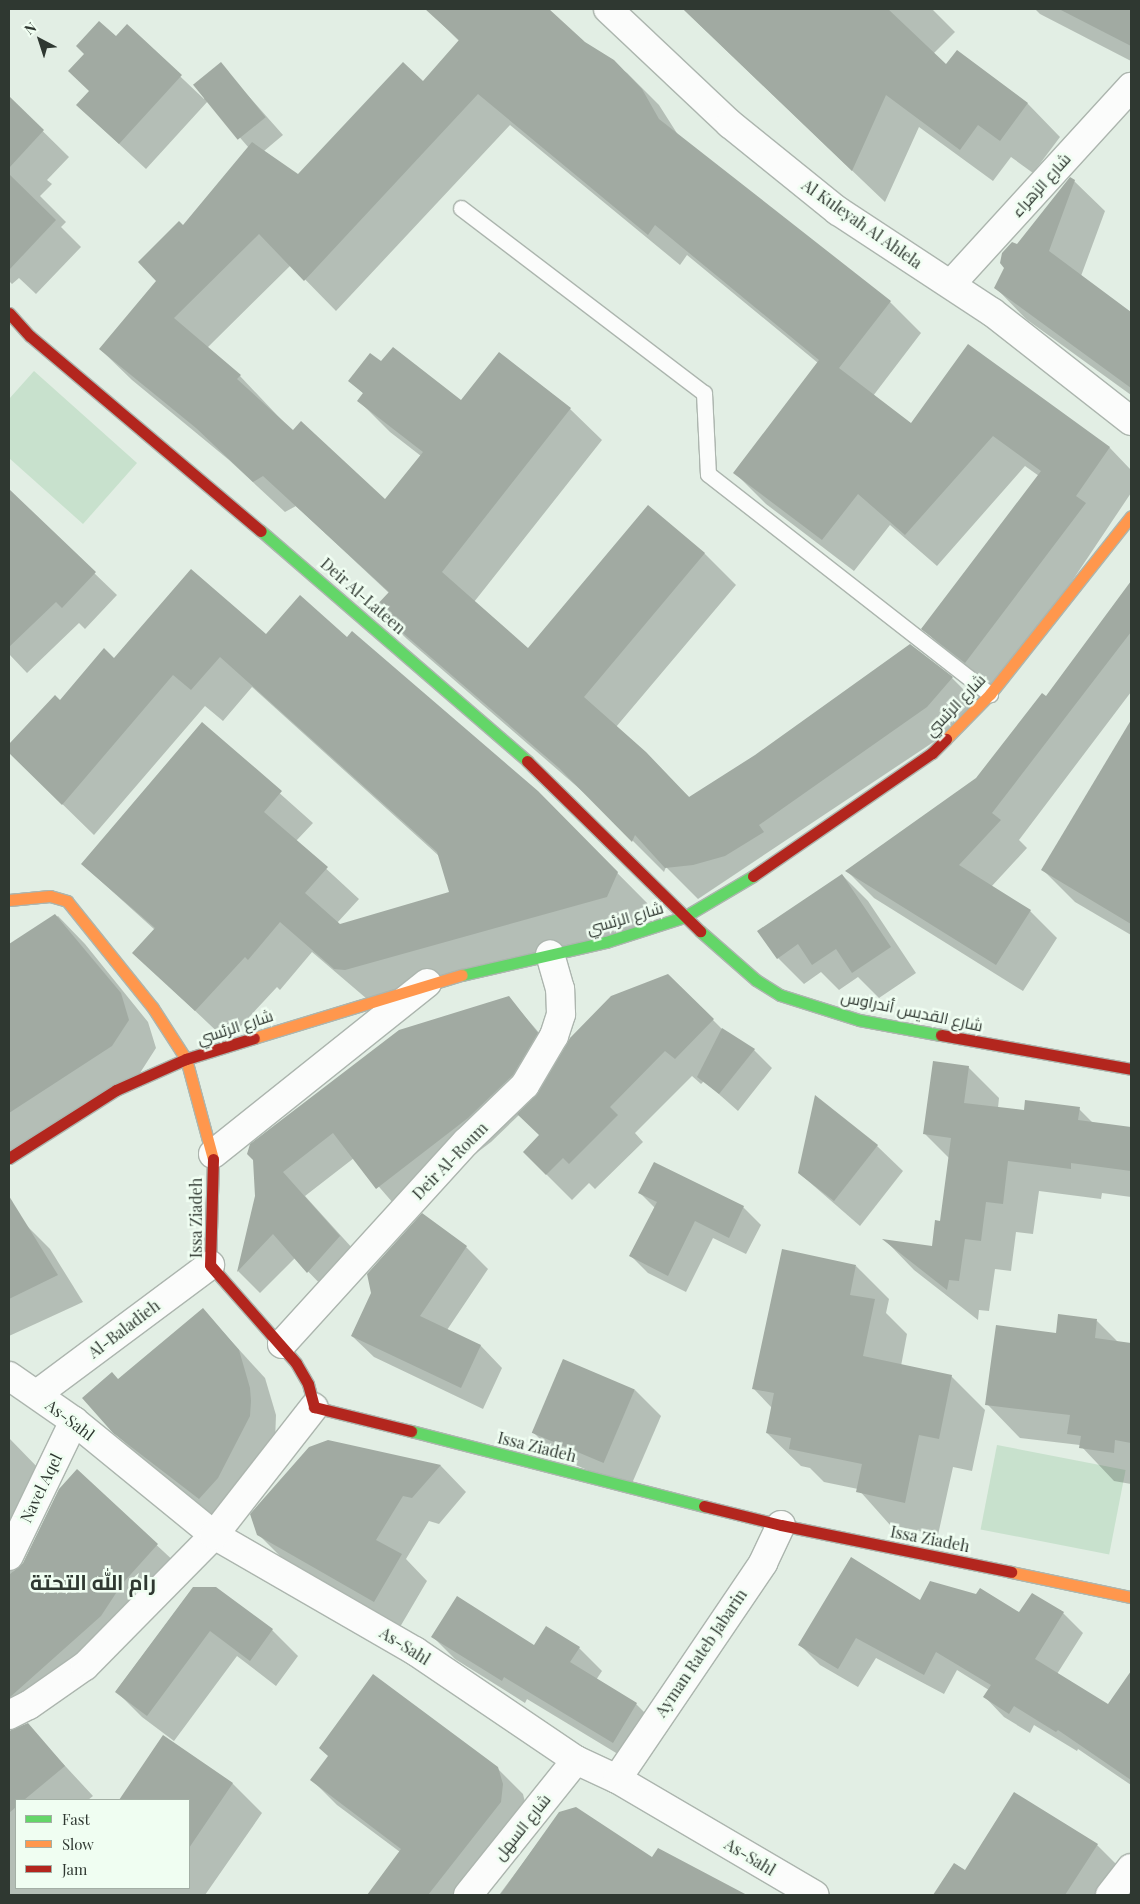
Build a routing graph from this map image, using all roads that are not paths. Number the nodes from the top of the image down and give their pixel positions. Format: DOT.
graph roads {
  1 [pos="608,9"];
  2 [pos="1131,86"];
  3 [pos="461,208"];
  4 [pos="951,284"];
  5 [pos="9,314"];
  6 [pos="1131,421"];
  7 [pos="1131,516"];
  8 [pos="990,694"];
  9 [pos="9,900"];
  10 [pos="684,917"];
  11 [pos="550,954"];
  12 [pos="427,983"];
  13 [pos="186,1059"];
  14 [pos="1131,1069"];
  15 [pos="213,1154"];
  16 [pos="9,1158"];
  17 [pos="210,1264"];
  18 [pos="282,1344"];
  19 [pos="9,1376"];
  20 [pos="37,1394"];
  21 [pos="314,1407"];
  22 [pos="74,1421"];
  23 [pos="781,1525"];
  24 [pos="214,1535"];
  25 [pos="9,1556"];
  26 [pos="1131,1597"];
  27 [pos="9,1715"];
  28 [pos="576,1760"];
  29 [pos="617,1779"];
  30 [pos="1131,1868"];
  31 [pos="809,1894"];
  32 [pos="468,1895"];
  33 [pos="1110,1895"];
  1 -- 4 [label="street, Al Kuleyah Al Ahlela"];
  2 -- 4 [label="street, شارع الزهراء"];
  3 -- 8 [label="lane"];
  4 -- 6 [label="street, Al Kuleyah Al Ahlela"];
  5 -- 10 [label="street, Deir Al-Lateen"];
  7 -- 8 [label="street, شارع الرئسي"];
  8 -- 10 [label="street, شارع الرئسي"];
  9 -- 13 [label="street, Issa Ziadeh"];
  10 -- 11 [label="street, شارع الرئسي"];
  10 -- 14 [label="street, شارع القديس أندراوس"];
  11 -- 12 [label="street, شارع الرئسي"];
  11 -- 18 [label="street, Deir Al-Roum"];
  12 -- 13 [label="street, شارع الرئسي"];
  12 -- 15 [label="street"];
  13 -- 15 [label="street, Issa Ziadeh"];
  13 -- 16 [label="street, شارع الرئسي"];
  15 -- 17 [label="street, Issa Ziadeh"];
  17 -- 18 [label="street, Issa Ziadeh"];
  17 -- 20 [label="street, Al-Baladieh"];
  18 -- 21 [label="street, Issa Ziadeh"];
  19 -- 20 [label="street, As-Sahl"];
  20 -- 22 [label="street, As-Sahl"];
  21 -- 23 [label="street, Issa Ziadeh"];
  21 -- 24 [label="street"];
  22 -- 24 [label="street, As-Sahl"];
  22 -- 25 [label="street, Navel Aqel"];
  23 -- 26 [label="street, Issa Ziadeh"];
  23 -- 29 [label="street, Ayman Rateb Jabarin"];
  24 -- 27 [label="street"];
  24 -- 28 [label="street, As-Sahl"];
  28 -- 29 [label="street, As-Sahl"];
  28 -- 32 [label="street, شارع السهل"];
  29 -- 31 [label="street, As-Sahl"];
  30 -- 33 [label="street"];
}
